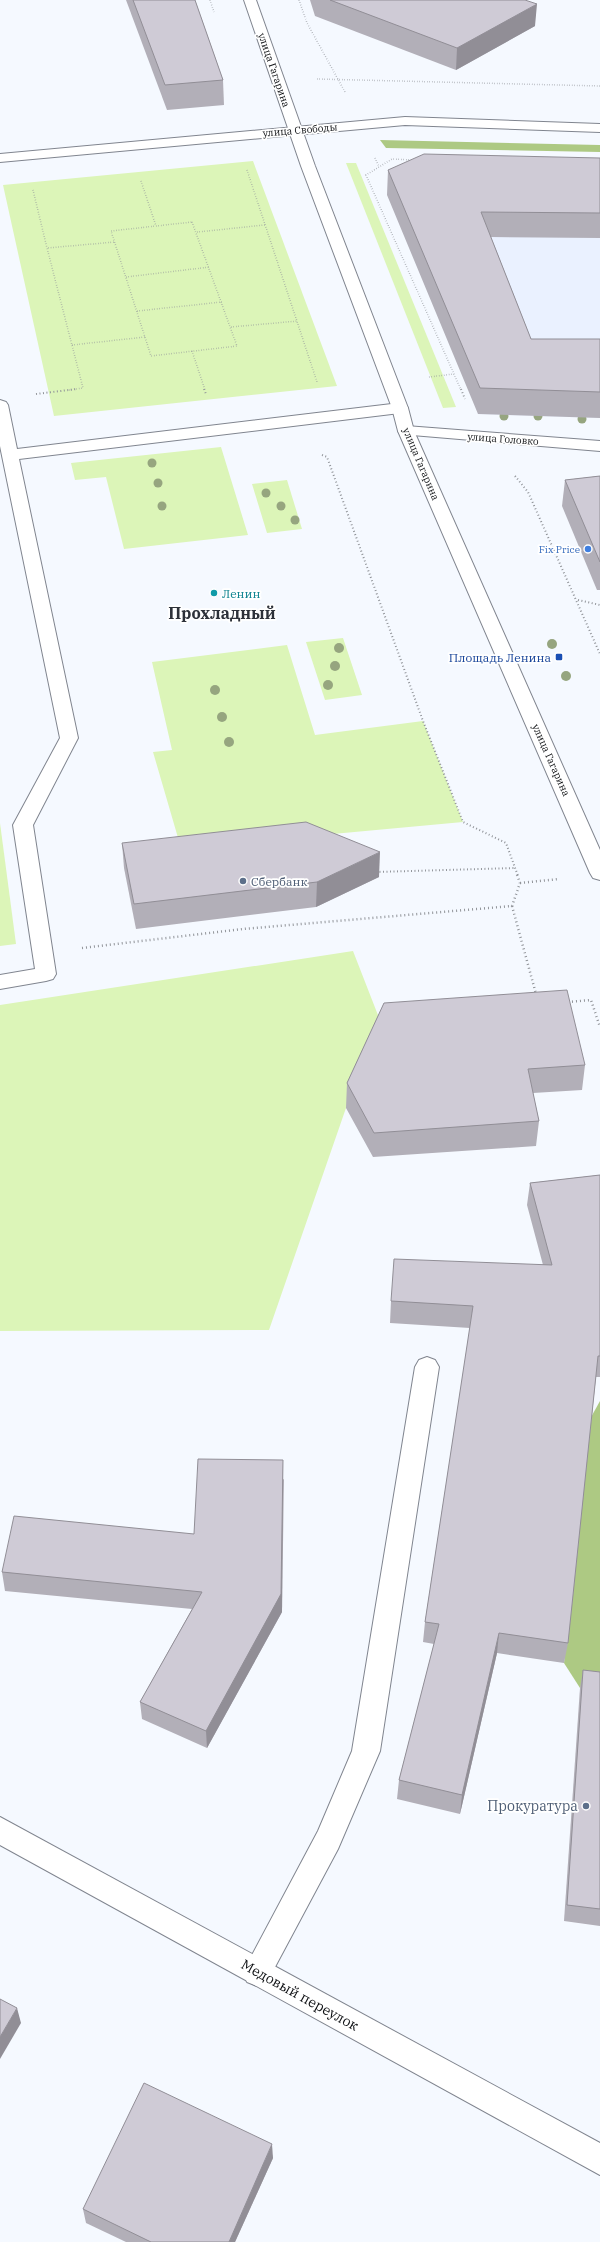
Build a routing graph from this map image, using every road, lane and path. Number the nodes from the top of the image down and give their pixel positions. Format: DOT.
graph roads {
  1 [pos="210,0"];
  2 [pos="250,0"];
  3 [pos="299,0"];
  4 [pos="215,14"];
  5 [pos="339,78"];
  6 [pos="600,86"];
  7 [pos="360,125"];
  8 [pos="600,128"];
  9 [pos="295,130"];
  10 [pos="243,135"];
  11 [pos="0,158"];
  12 [pos="415,160"];
  13 [pos="379,167"];
  14 [pos="139,174"];
  15 [pos="32,183"];
  16 [pos="265,225"];
  17 [pos="156,226"];
  18 [pos="197,232"];
  19 [pos="115,242"];
  20 [pos="47,248"];
  21 [pos="210,267"];
  22 [pos="126,277"];
  23 [pos="222,302"];
  24 [pos="137,311"];
  25 [pos="298,321"];
  26 [pos="231,327"];
  27 [pos="145,337"];
  28 [pos="72,345"];
  29 [pos="192,351"];
  30 [pos="319,390"];
  31 [pos="30,394"];
  32 [pos="0,405"];
  33 [pos="400,408"];
  34 [pos="218,430"];
  35 [pos="406,432"];
  36 [pos="483,437"];
  37 [pos="600,446"];
  38 [pos="320,454"];
  39 [pos="10,455"];
  40 [pos="578,600"];
  41 [pos="600,605"];
  42 [pos="600,654"];
  43 [pos="515,868"];
  44 [pos="375,872"];
  45 [pos="600,873"];
  46 [pos="512,906"];
  47 [pos="43,953"];
  48 [pos="0,982"];
  49 [pos="536,997"];
  50 [pos="561,1003"];
  51 [pos="600,1027"];
  52 [pos="427,1367"];
  53 [pos="0,1830"];
  54 [pos="257,1972"];
  55 [pos="600,2160"];
  1 -- 4 [label="path"];
  2 -- 9 [label="street, улица Гагарина"];
  3 -- 5 [label="path"];
  5 -- 6 [label="path"];
  5 -- 7 [label="path"];
  7 -- 8 [label="street, улица Свободы"];
  7 -- 9 [label="street, улица Свободы"];
  7 -- 13 [label="path"];
  9 -- 10 [label="street, улица Свободы"];
  9 -- 33 [label="street, улица Гагарина"];
  10 -- 11 [label="street, улица Свободы"];
  10 -- 16 [label="path"];
  12 -- 13 [label="path"];
  13 -- 36 [label="path"];
  14 -- 17 [label="path"];
  15 -- 20 [label="path"];
  16 -- 18 [label="path"];
  16 -- 25 [label="path"];
  17 -- 18 [label="path"];
  17 -- 19 [label="path"];
  18 -- 21 [label="path"];
  19 -- 20 [label="path"];
  19 -- 22 [label="path"];
  20 -- 28 [label="path"];
  21 -- 22 [label="path"];
  21 -- 23 [label="path"];
  22 -- 24 [label="path"];
  23 -- 24 [label="path"];
  23 -- 26 [label="path"];
  24 -- 27 [label="path"];
  25 -- 26 [label="path"];
  25 -- 30 [label="path"];
  26 -- 29 [label="path"];
  27 -- 28 [label="path"];
  27 -- 29 [label="path"];
  28 -- 31 [label="path"];
  29 -- 34 [label="path"];
  32 -- 39 [label="street"];
  33 -- 34 [label="street"];
  33 -- 35 [label="street, улица Гагарина"];
  34 -- 39 [label="street"];
  35 -- 36 [label="street, улица Головко"];
  35 -- 45 [label="street, улица Гагарина"];
  36 -- 37 [label="street, улица Головко"];
  36 -- 42 [label="path"];
  38 -- 43 [label="path"];
  39 -- 47 [label="street"];
  40 -- 41 [label="path"];
  43 -- 44 [label="path"];
  43 -- 46 [label="path"];
  46 -- 47 [label="path"];
  46 -- 49 [label="path"];
  47 -- 48 [label="street"];
  50 -- 51 [label="path"];
  52 -- 54 [label="street"];
  53 -- 54 [label="street, Медовый переулок"];
  54 -- 55 [label="street, Медовый переулок"];
}
